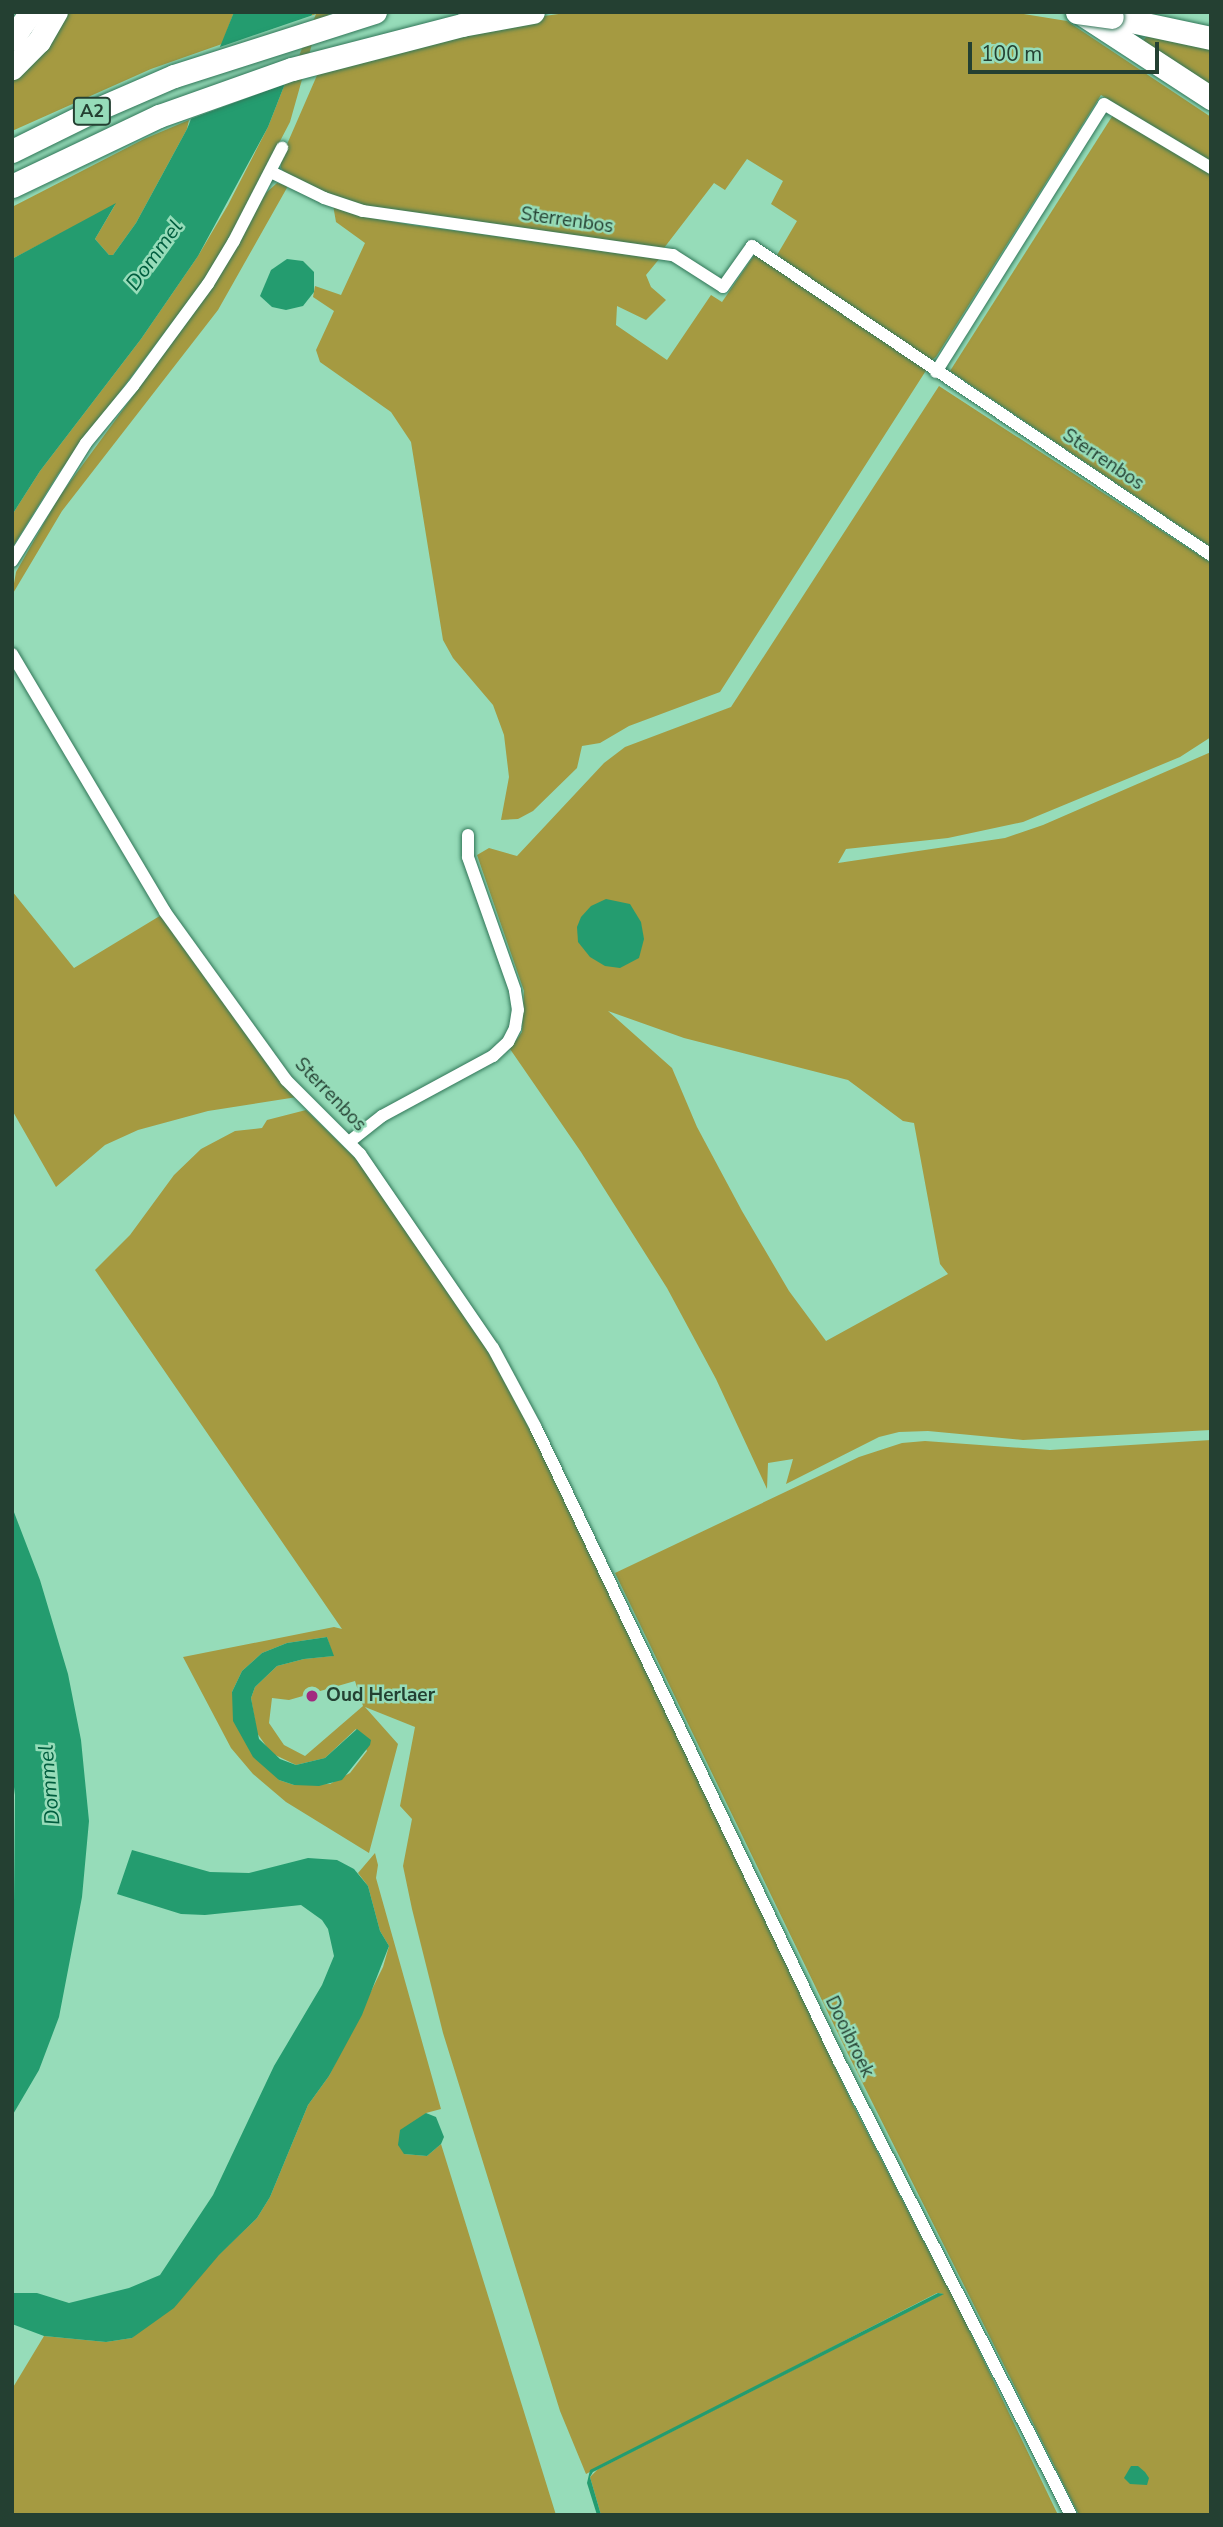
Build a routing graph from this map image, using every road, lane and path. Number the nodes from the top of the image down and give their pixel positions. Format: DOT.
graph roads {
  1 [pos="32,12"];
  2 [pos="56,12"];
  3 [pos="533,12"];
  4 [pos="1078,12"];
  5 [pos="365,15"];
  6 [pos="1211,38"];
  7 [pos="12,40"];
  8 [pos="12,68"];
  9 [pos="1211,98"];
  10 [pos="282,148"];
  11 [pos="12,151"];
  12 [pos="1211,168"];
  13 [pos="271,172"];
  14 [pos="12,186"];
  15 [pos="936,372"];
  16 [pos="1211,555"];
  17 [pos="12,561"];
  18 [pos="12,654"];
  19 [pos="468,835"];
  20 [pos="349,1142"];
  21 [pos="604,1571"];
  22 [pos="1071,2515"];
  1 -- 7 [label="highway"];
  2 -- 8 [label="highway"];
  3 -- 14 [label="highway, A2"];
  4 -- 6 [label="highway, bridge"];
  4 -- 9 [label="highway"];
  5 -- 11 [label="highway, A2"];
  10 -- 13 [label="street"];
  12 -- 15 [label="street"];
  13 -- 15 [label="street, Sterrenbos"];
  13 -- 17 [label="street"];
  15 -- 16 [label="street, Sterrenbos"];
  18 -- 20 [label="street, Sterrenbos"];
  19 -- 20 [label="street"];
  20 -- 21 [label="street, Sterrenbos"];
  21 -- 22 [label="street, Dooibroek"];
}
